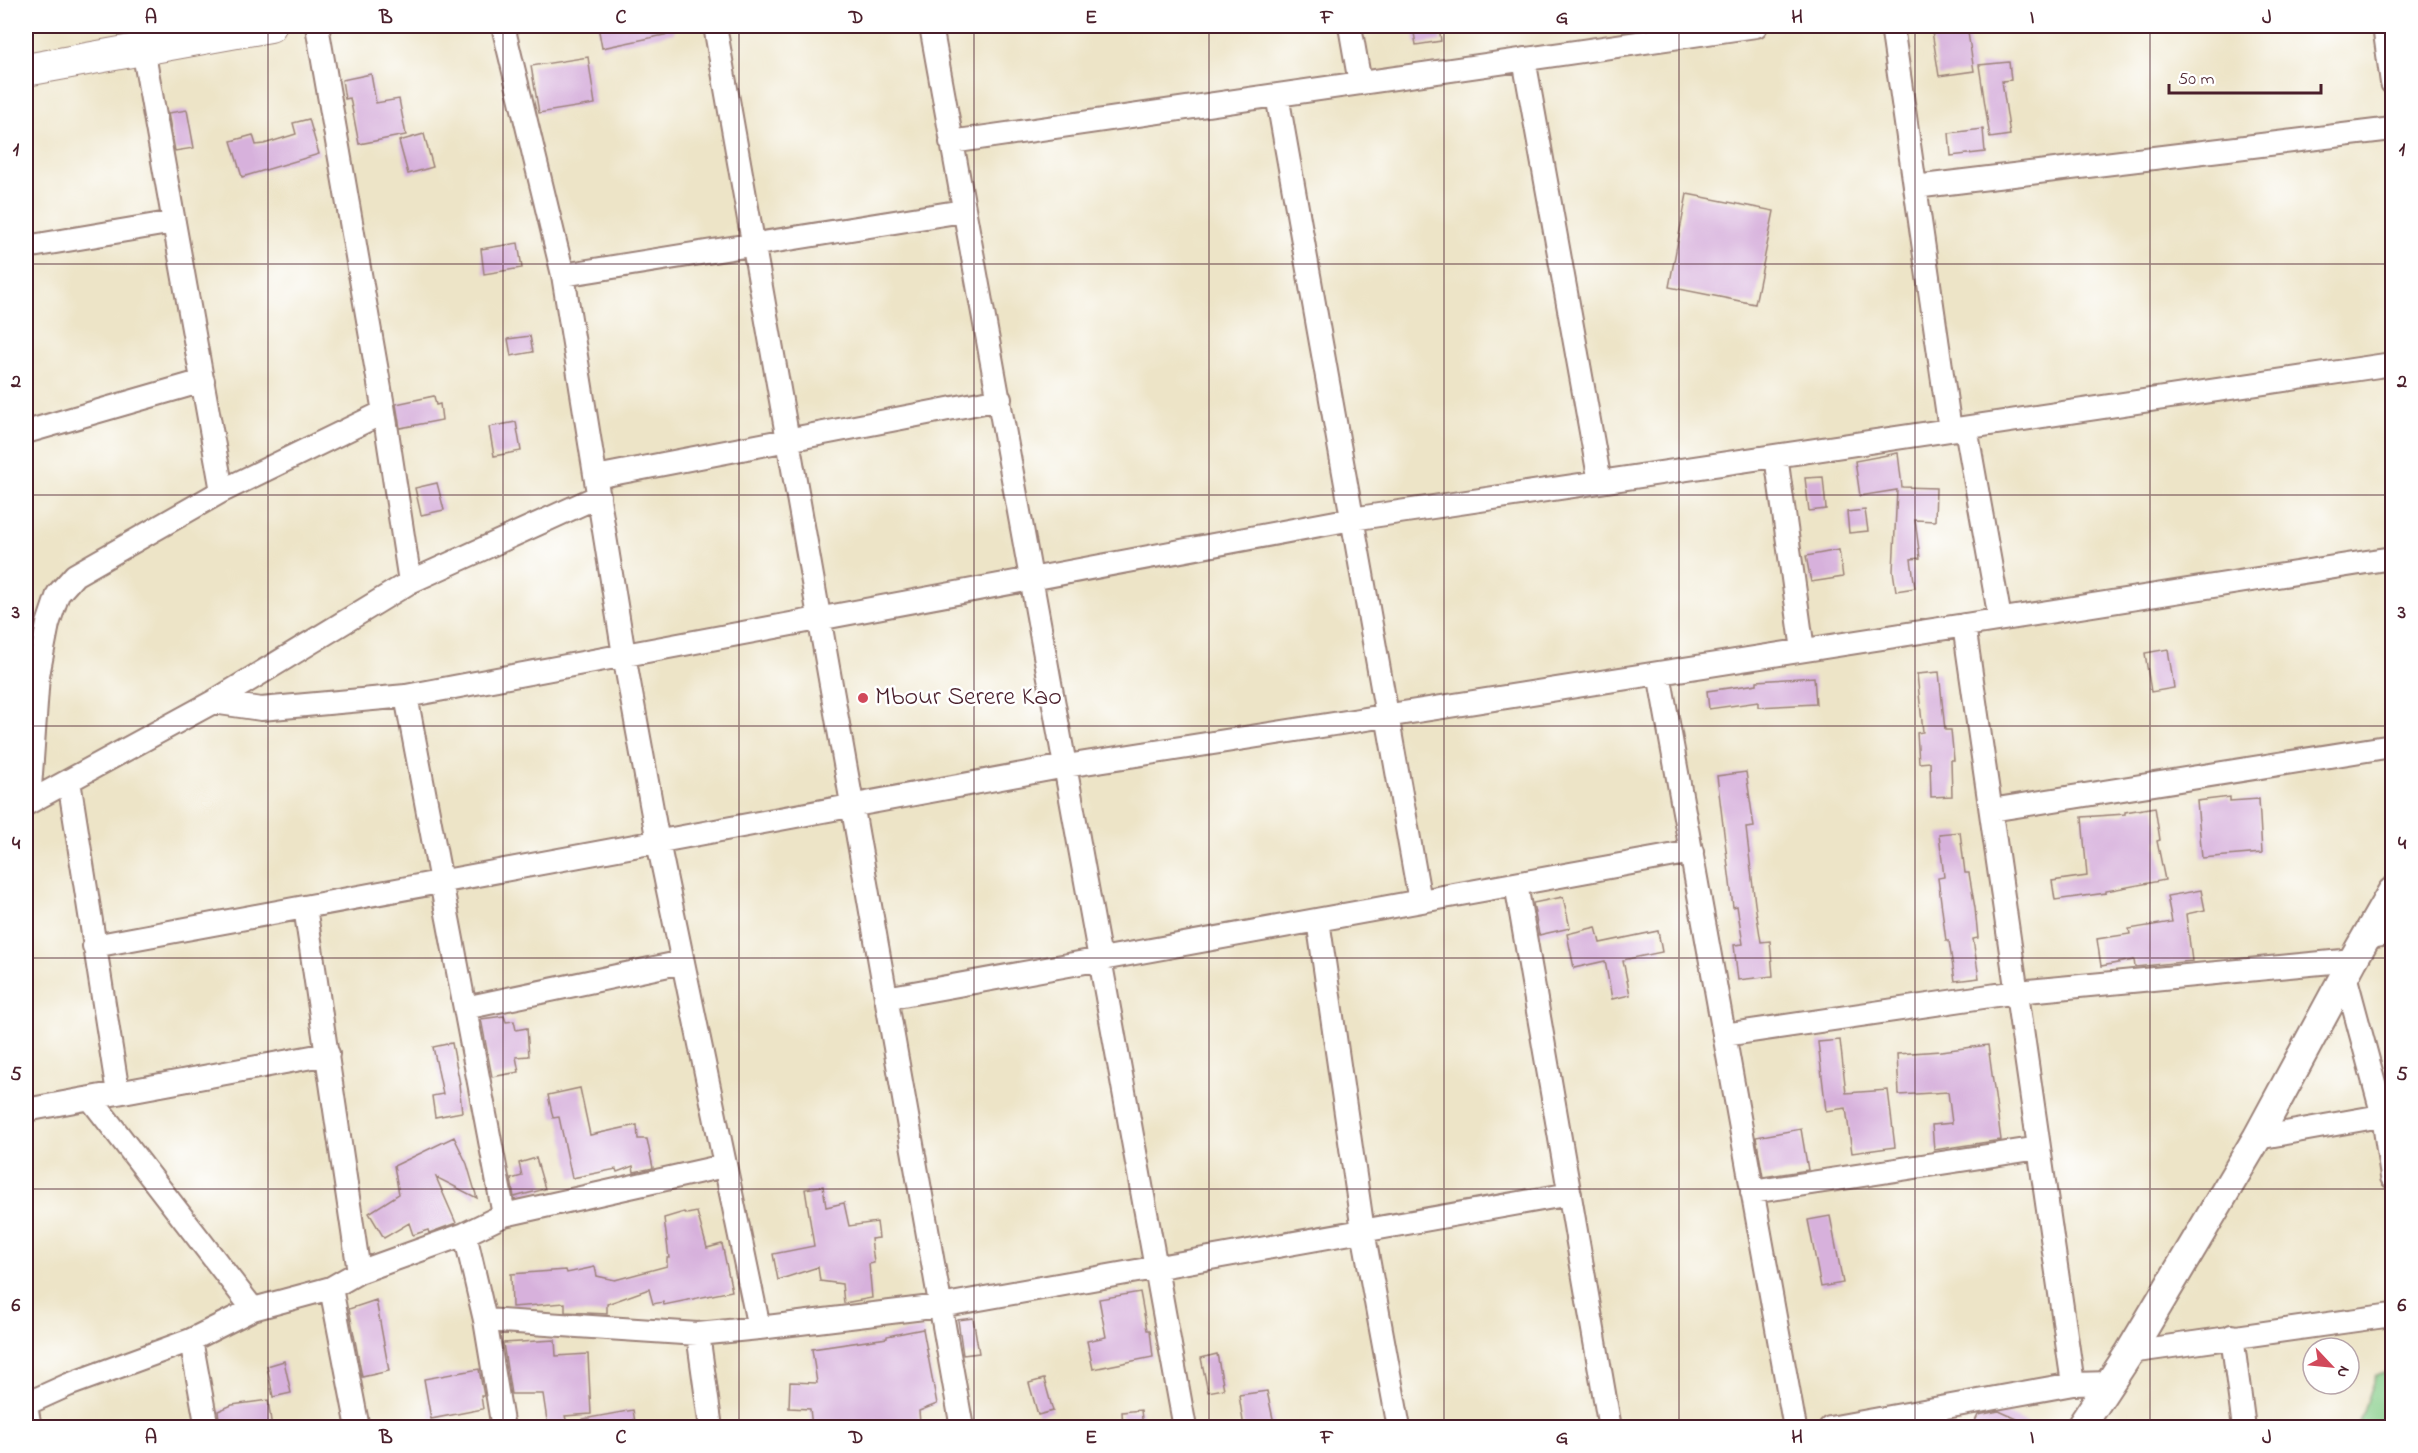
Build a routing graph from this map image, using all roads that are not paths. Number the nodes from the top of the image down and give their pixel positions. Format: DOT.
graph roads {
  1 [pos="270,26"];
  2 [pos="317,26"];
  3 [pos="503,26"];
  4 [pos="715,26"];
  5 [pos="931,26"];
  6 [pos="1350,26"];
  7 [pos="1756,26"];
  8 [pos="1892,26"];
  9 [pos="2384,26"];
  10 [pos="1693,30"];
  11 [pos="143,49"];
  12 [pos="1524,59"];
  13 [pos="26,70"];
  14 [pos="1360,83"];
  15 [pos="2392,83"];
  16 [pos="1277,95"];
  17 [pos="2392,129"];
  18 [pos="951,142"];
  19 [pos="1915,187"];
  20 [pos="963,211"];
  21 [pos="174,222"];
  22 [pos="754,245"];
  23 [pos="26,247"];
  24 [pos="563,275"];
  25 [pos="2392,364"];
  26 [pos="203,381"];
  27 [pos="1000,399"];
  28 [pos="384,412"];
  29 [pos="1958,429"];
  30 [pos="26,432"];
  31 [pos="788,440"];
  32 [pos="1776,456"];
  33 [pos="1600,482"];
  34 [pos="597,486"];
  35 [pos="222,491"];
  36 [pos="1352,519"];
  37 [pos="2392,558"];
  38 [pos="1031,579"];
  39 [pos="410,582"];
  40 [pos="819,619"];
  41 [pos="2001,619"];
  42 [pos="1964,625"];
  43 [pos="1803,650"];
  44 [pos="624,655"];
  45 [pos="1659,673"];
  46 [pos="406,696"];
  47 [pos="213,702"];
  48 [pos="1387,715"];
  49 [pos="2392,746"];
  50 [pos="1066,766"];
  51 [pos="69,781"];
  52 [pos="27,803"];
  53 [pos="852,805"];
  54 [pos="1991,810"];
  55 [pos="658,842"];
  56 [pos="1692,852"];
  57 [pos="441,882"];
  58 [pos="1516,884"];
  59 [pos="2392,892"];
  60 [pos="1420,901"];
  61 [pos="305,907"];
  62 [pos="1318,920"];
  63 [pos="94,946"];
  64 [pos="2364,952"];
  65 [pos="1101,959"];
  66 [pos="683,962"];
  67 [pos="2017,992"];
  68 [pos="886,998"];
  69 [pos="465,1008"];
  70 [pos="1724,1035"];
  71 [pos="328,1054"];
  72 [pos="118,1093"];
  73 [pos="90,1098"];
  74 [pos="26,1110"];
  75 [pos="2388,1115"];
  76 [pos="2257,1138"];
  77 [pos="2039,1148"];
  78 [pos="724,1166"];
  79 [pos="2392,1177"];
  80 [pos="1752,1192"];
  81 [pos="1570,1194"];
  82 [pos="504,1215"];
  83 [pos="1363,1231"];
  84 [pos="465,1234"];
  85 [pos="1156,1268"];
  86 [pos="359,1272"];
  87 [pos="331,1288"];
  88 [pos="940,1306"];
  89 [pos="253,1309"];
  90 [pos="2392,1315"];
  91 [pos="485,1320"];
  92 [pos="759,1328"];
  93 [pos="698,1334"];
  94 [pos="2232,1336"];
  95 [pos="191,1340"];
  96 [pos="2130,1352"];
  97 [pos="2111,1383"];
  98 [pos="2073,1384"];
  99 [pos="26,1404"];
  100 [pos="30,1428"];
  101 [pos="207,1428"];
  102 [pos="358,1428"];
  103 [pos="503,1428"];
  104 [pos="711,1428"];
  105 [pos="962,1428"];
  106 [pos="1185,1428"];
  107 [pos="1399,1428"];
  108 [pos="1610,1428"];
  109 [pos="1795,1428"];
  110 [pos="1830,1428"];
  111 [pos="2080,1428"];
  112 [pos="2244,1428"];
  1 -- 11 [label="main road"];
  2 -- 28 [label="street"];
  3 -- 24 [label="street"];
  4 -- 22 [label="street"];
  5 -- 18 [label="street"];
  6 -- 14 [label="street"];
  7 -- 10 [label="street"];
  8 -- 19 [label="street"];
  9 -- 15 [label="street"];
  10 -- 12 [label="street"];
  11 -- 13 [label="main road"];
  11 -- 21 [label="street"];
  12 -- 14 [label="street"];
  12 -- 33 [label="street"];
  14 -- 16 [label="street"];
  16 -- 18 [label="street"];
  16 -- 36 [label="street"];
  17 -- 19 [label="street"];
  18 -- 20 [label="street"];
  19 -- 29 [label="street"];
  20 -- 22 [label="street"];
  20 -- 27 [label="street"];
  21 -- 23 [label="street"];
  21 -- 26 [label="street"];
  22 -- 24 [label="street"];
  22 -- 31 [label="street"];
  24 -- 34 [label="street"];
  25 -- 29 [label="street"];
  26 -- 30 [label="street"];
  26 -- 35 [label="street"];
  27 -- 31 [label="street"];
  27 -- 38 [label="street"];
  28 -- 35 [label="street"];
  28 -- 39 [label="street"];
  29 -- 32 [label="street"];
  29 -- 41 [label="street"];
  31 -- 34 [label="street"];
  31 -- 40 [label="street"];
  32 -- 33 [label="street"];
  32 -- 43 [label="street"];
  33 -- 36 [label="street"];
  34 -- 39 [label="street"];
  34 -- 44 [label="street"];
  35 -- 52 [label="street"];
  36 -- 38 [label="street"];
  36 -- 48 [label="street"];
  37 -- 41 [label="street"];
  38 -- 40 [label="street"];
  38 -- 50 [label="street"];
  39 -- 47 [label="street"];
  40 -- 44 [label="street"];
  40 -- 53 [label="street"];
  41 -- 42 [label="street"];
  42 -- 43 [label="street"];
  42 -- 54 [label="street"];
  43 -- 45 [label="street"];
  44 -- 46 [label="street"];
  44 -- 55 [label="street"];
  45 -- 48 [label="street"];
  45 -- 56 [label="street"];
  46 -- 47 [label="street"];
  46 -- 57 [label="street"];
  47 -- 51 [label="street"];
  48 -- 50 [label="street"];
  48 -- 60 [label="street"];
  49 -- 54 [label="street"];
  50 -- 53 [label="street"];
  50 -- 65 [label="street"];
  51 -- 52 [label="street"];
  51 -- 63 [label="street"];
  53 -- 55 [label="street"];
  53 -- 68 [label="street"];
  54 -- 67 [label="street"];
  55 -- 57 [label="street"];
  55 -- 66 [label="street"];
  56 -- 58 [label="street"];
  56 -- 70 [label="street"];
  57 -- 61 [label="street"];
  57 -- 69 [label="street"];
  58 -- 60 [label="street"];
  58 -- 81 [label="street"];
  59 -- 64 [label="street"];
  60 -- 62 [label="street"];
  61 -- 63 [label="street"];
  61 -- 71 [label="street"];
  62 -- 65 [label="street"];
  62 -- 83 [label="street"];
  63 -- 72 [label="street"];
  64 -- 67 [label="street"];
  64 -- 75 [label="street"];
  64 -- 76 [label="street"];
  65 -- 68 [label="street"];
  65 -- 85 [label="street"];
  66 -- 69 [label="street"];
  66 -- 78 [label="street"];
  67 -- 70 [label="street"];
  67 -- 77 [label="street"];
  68 -- 88 [label="street"];
  69 -- 82 [label="street"];
  70 -- 80 [label="street"];
  71 -- 72 [label="street"];
  71 -- 86 [label="street"];
  72 -- 73 [label="street"];
  73 -- 74 [label="street"];
  73 -- 89 [label="street"];
  75 -- 76 [label="street"];
  75 -- 79 [label="street"];
  76 -- 96 [label="street"];
  77 -- 80 [label="street"];
  77 -- 98 [label="street"];
  78 -- 82 [label="street"];
  78 -- 92 [label="street"];
  80 -- 109 [label="street"];
  81 -- 83 [label="street"];
  81 -- 108 [label="street"];
  82 -- 84 [label="street"];
  83 -- 85 [label="street"];
  83 -- 107 [label="street"];
  84 -- 86 [label="street"];
  84 -- 91 [label="street"];
  85 -- 88 [label="street"];
  85 -- 106 [label="street"];
  86 -- 87 [label="street"];
  87 -- 89 [label="street"];
  87 -- 102 [label="street"];
  88 -- 92 [label="street"];
  88 -- 105 [label="street"];
  89 -- 95 [label="street"];
  90 -- 94 [label="street"];
  91 -- 93 [label="street"];
  91 -- 103 [label="street"];
  92 -- 93 [label="street"];
  93 -- 104 [label="street"];
  94 -- 96 [label="street"];
  94 -- 112 [label="street"];
  95 -- 99 [label="street"];
  95 -- 101 [label="street"];
  96 -- 97 [label="street"];
  97 -- 98 [label="street"];
  97 -- 111 [label="street"];
  98 -- 110 [label="street"];
  99 -- 100 [label="street"];
}
